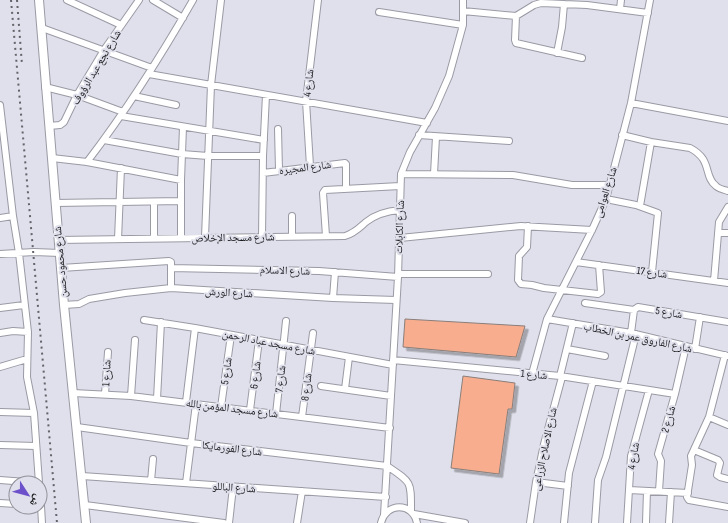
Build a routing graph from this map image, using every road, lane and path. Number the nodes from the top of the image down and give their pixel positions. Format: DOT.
graph roads {
  1 [pos="39,0"];
  2 [pos="67,0"];
  3 [pos="139,0"];
  4 [pos="153,0"];
  5 [pos="193,0"];
  6 [pos="221,0"];
  7 [pos="318,0"];
  8 [pos="462,0"];
  9 [pos="621,0"];
  10 [pos="650,0"];
  11 [pos="534,2"];
  12 [pos="165,3"];
  13 [pos="564,4"];
  14 [pos="620,9"];
  15 [pos="463,11"];
  16 [pos="379,12"];
  17 [pos="648,13"];
  18 [pos="516,16"];
  19 [pos="183,18"];
  20 [pos="121,25"];
  21 [pos="463,25"];
  22 [pos="42,28"];
  23 [pos="104,50"];
  24 [pos="557,53"];
  25 [pos="582,58"];
  26 [pos="152,68"];
  27 [pos="149,74"];
  28 [pos="211,85"];
  29 [pos="45,87"];
  30 [pos="77,95"];
  31 [pos="266,95"];
  32 [pos="134,96"];
  33 [pos="306,101"];
  34 [pos="631,103"];
  35 [pos="0,105"];
  36 [pos="176,105"];
  37 [pos="122,114"];
  38 [pos="728,122"];
  39 [pos="428,123"];
  40 [pos="49,126"];
  41 [pos="183,127"];
  42 [pos="278,129"];
  43 [pos="209,131"];
  44 [pos="622,135"];
  45 [pos="419,136"];
  46 [pos="436,136"];
  47 [pos="104,140"];
  48 [pos="264,140"];
  49 [pos="509,141"];
  50 [pos="651,142"];
  51 [pos="182,154"];
  52 [pos="208,156"];
  53 [pos="263,156"];
  54 [pos="52,158"];
  55 [pos="87,162"];
  56 [pos="310,166"];
  57 [pos="121,168"];
  58 [pos="279,170"];
  59 [pos="263,173"];
  60 [pos="401,174"];
  61 [pos="434,174"];
  62 [pos="181,180"];
  63 [pos="609,185"];
  64 [pos="400,186"];
  65 [pos="346,189"];
  66 [pos="728,191"];
  67 [pos="606,199"];
  68 [pos="181,201"];
  69 [pos="120,202"];
  70 [pos="154,202"];
  71 [pos="56,203"];
  72 [pos="640,206"];
  73 [pos="728,207"];
  74 [pos="400,210"];
  75 [pos="13,216"];
  76 [pos="292,216"];
  77 [pos="0,218"];
  78 [pos="528,226"];
  79 [pos="592,230"];
  80 [pos="718,233"];
  81 [pos="728,233"];
  82 [pos="262,236"];
  83 [pos="292,236"];
  84 [pos="326,236"];
  85 [pos="205,237"];
  86 [pos="154,238"];
  87 [pos="181,238"];
  88 [pos="400,238"];
  89 [pos="118,239"];
  90 [pos="58,240"];
  91 [pos="19,253"];
  92 [pos="60,253"];
  93 [pos="0,254"];
  94 [pos="576,262"];
  95 [pos="599,265"];
  96 [pos="61,268"];
  97 [pos="171,268"];
  98 [pos="336,272"];
  99 [pos="652,272"];
  100 [pos="488,274"];
  101 [pos="398,276"];
  102 [pos="714,281"];
  103 [pos="728,283"];
  104 [pos="171,288"];
  105 [pos="562,289"];
  106 [pos="333,298"];
  107 [pos="396,300"];
  108 [pos="585,303"];
  109 [pos="24,305"];
  110 [pos="64,305"];
  111 [pos="0,308"];
  112 [pos="634,310"];
  113 [pos="700,317"];
  114 [pos="547,319"];
  115 [pos="144,320"];
  116 [pos="286,321"];
  117 [pos="162,322"];
  118 [pos="728,322"];
  119 [pos="573,323"];
  120 [pos="195,328"];
  121 [pos="28,332"];
  122 [pos="0,333"];
  123 [pos="313,333"];
  124 [pos="634,334"];
  125 [pos="231,335"];
  126 [pos="135,340"];
  127 [pos="259,340"];
  128 [pos="284,345"];
  129 [pos="686,346"];
  130 [pos="695,348"];
  131 [pos="311,350"];
  132 [pos="567,350"];
  133 [pos="108,352"];
  134 [pos="605,356"];
  135 [pos="727,356"];
  136 [pos="349,357"];
  137 [pos="27,359"];
  138 [pos="393,363"];
  139 [pos="0,367"];
  140 [pos="532,374"];
  141 [pos="561,377"];
  142 [pos="593,381"];
  143 [pos="321,386"];
  144 [pos="623,386"];
  145 [pos="345,389"];
  146 [pos="649,390"];
  147 [pos="73,393"];
  148 [pos="105,394"];
  149 [pos="675,394"];
  150 [pos="131,396"];
  151 [pos="391,396"];
  152 [pos="157,399"];
  153 [pos="186,402"];
  154 [pos="196,404"];
  155 [pos="221,407"];
  156 [pos="250,410"];
  157 [pos="0,412"];
  158 [pos="34,413"];
  159 [pos="276,414"];
  160 [pos="302,417"];
  161 [pos="709,417"];
  162 [pos="728,425"];
  163 [pos="77,427"];
  164 [pos="390,428"];
  165 [pos="190,443"];
  166 [pos="0,444"];
  167 [pos="36,446"];
  168 [pos="694,450"];
  169 [pos="153,459"];
  170 [pos="387,466"];
  171 [pos="38,475"];
  172 [pos="82,476"];
  173 [pos="728,479"];
  174 [pos="151,481"];
  175 [pos="536,482"];
  176 [pos="186,483"];
  177 [pos="233,486"];
  178 [pos="568,486"];
  179 [pos="628,490"];
  180 [pos="302,491"];
  181 [pos="648,491"];
  182 [pos="658,491"];
  183 [pos="671,492"];
  184 [pos="688,493"];
  185 [pos="386,497"];
  186 [pos="84,505"];
  187 [pos="728,507"];
  188 [pos="412,513"];
  189 [pos="384,515"];
  190 [pos="86,523"];
  191 [pos="224,523"];
  192 [pos="229,523"];
  193 [pos="297,523"];
  194 [pos="381,523"];
  195 [pos="417,523"];
  196 [pos="465,523"];
  197 [pos="523,523"];
  198 [pos="530,523"];
  199 [pos="564,523"];
  200 [pos="595,523"];
  201 [pos="627,523"];
  202 [pos="646,523"];
  203 [pos="669,523"];
  1 -- 22 [label="street, شارع محمود حسن"];
  2 -- 20 [label="street"];
  3 -- 20 [label="street, شارع نجع عبد الرؤوف"];
  4 -- 12 [label="street"];
  5 -- 19 [label="street"];
  6 -- 28 [label="street"];
  7 -- 33 [label="street, شارع 4"];
  8 -- 15 [label="street, شارع الكابلات"];
  9 -- 14 [label="street"];
  10 -- 17 [label="street, شارع العوامى"];
  11 -- 13 [label="street"];
  11 -- 18 [label="street"];
  12 -- 19 [label="street"];
  13 -- 14 [label="street"];
  13 -- 24 [label="street"];
  14 -- 17 [label="street"];
  15 -- 18 [label="street"];
  15 -- 21 [label="street, شارع الكابلات"];
  16 -- 21 [label="street"];
  17 -- 34 [label="street, شارع العوامى"];
  18 -- 24 [label="street"];
  19 -- 26 [label="street"];
  20 -- 23 [label="street, شارع نجع عبد الرؤوف"];
  21 -- 39 [label="street, شارع الكابلات"];
  22 -- 23 [label="street"];
  22 -- 29 [label="street, شارع محمود حسن"];
  23 -- 26 [label="street"];
  23 -- 30 [label="street, شارع نجع عبد الرؤوف"];
  24 -- 25 [label="street"];
  26 -- 27 [label="street"];
  27 -- 28 [label="street"];
  27 -- 32 [label="street"];
  28 -- 31 [label="street"];
  28 -- 43 [label="street"];
  29 -- 30 [label="street"];
  29 -- 40 [label="street, شارع محمود حسن"];
  30 -- 37 [label="street"];
  30 -- 40 [label="street, شارع نجع عبد الرؤوف"];
  31 -- 33 [label="street"];
  31 -- 48 [label="street"];
  32 -- 36 [label="street"];
  32 -- 37 [label="street"];
  33 -- 39 [label="street"];
  33 -- 56 [label="street, شارع 4"];
  34 -- 38 [label="street"];
  34 -- 44 [label="street, شارع العوامى"];
  35 -- 75 [label="street"];
  37 -- 41 [label="street"];
  37 -- 47 [label="street"];
  39 -- 45 [label="street, شارع الكابلات"];
  40 -- 54 [label="street, شارع محمود حسن"];
  41 -- 43 [label="street"];
  41 -- 51 [label="street"];
  42 -- 58 [label="street"];
  43 -- 48 [label="street"];
  43 -- 52 [label="street"];
  44 -- 50 [label="street"];
  44 -- 63 [label="street, شارع العوامى"];
  45 -- 46 [label="street"];
  45 -- 60 [label="street, شارع الكابلات"];
  46 -- 49 [label="street"];
  46 -- 61 [label="street"];
  47 -- 51 [label="street"];
  47 -- 55 [label="street"];
  48 -- 53 [label="street"];
  50 -- 66 [label="street"];
  50 -- 72 [label="street"];
  51 -- 52 [label="street"];
  51 -- 62 [label="street"];
  52 -- 53 [label="street"];
  52 -- 85 [label="street"];
  53 -- 59 [label="street"];
  54 -- 55 [label="street"];
  54 -- 71 [label="street, شارع محمود حسن"];
  55 -- 57 [label="street"];
  56 -- 58 [label="street, شارع المجيره"];
  56 -- 65 [label="street, شارع المجيره"];
  57 -- 62 [label="street"];
  57 -- 69 [label="street"];
  58 -- 59 [label="street, شارع المجيره"];
  59 -- 82 [label="street"];
  60 -- 61 [label="street"];
  60 -- 64 [label="street, شارع الكابلات"];
  61 -- 63 [label="street"];
  62 -- 68 [label="street"];
  63 -- 67 [label="street, شارع العوامى"];
  64 -- 65 [label="street"];
  64 -- 74 [label="street, شارع الكابلات"];
  65 -- 84 [label="street"];
  67 -- 72 [label="street"];
  67 -- 79 [label="street, شارع العوامى"];
  68 -- 70 [label="street"];
  68 -- 87 [label="street"];
  69 -- 70 [label="street"];
  69 -- 71 [label="street"];
  69 -- 89 [label="street"];
  70 -- 86 [label="street"];
  71 -- 90 [label="street, شارع محمود حسن"];
  72 -- 99 [label="street"];
  73 -- 80 [label="street"];
  74 -- 84 [label="street, شارع مسجد الإخلاص"];
  74 -- 88 [label="street, شارع الكابلات"];
  75 -- 77 [label="street"];
  75 -- 91 [label="street"];
  76 -- 83 [label="street"];
  78 -- 79 [label="street"];
  78 -- 88 [label="street"];
  78 -- 105 [label="street"];
  79 -- 94 [label="street, شارع العوامى"];
  80 -- 81 [label="street"];
  80 -- 102 [label="street"];
  82 -- 83 [label="street, شارع مسجد الإخلاص"];
  82 -- 85 [label="street, شارع مسجد الإخلاص"];
  83 -- 84 [label="street, شارع مسجد الإخلاص"];
  85 -- 87 [label="street, شارع مسجد الإخلاص"];
  86 -- 87 [label="street, شارع مسجد الإخلاص"];
  86 -- 89 [label="street, شارع مسجد الإخلاص"];
  88 -- 101 [label="street, شارع الكابلات"];
  89 -- 90 [label="street, شارع مسجد الإخلاص"];
  90 -- 92 [label="street, شارع محمود حسن"];
  91 -- 92 [label="street"];
  91 -- 93 [label="street"];
  91 -- 109 [label="street"];
  92 -- 96 [label="street, شارع محمود حسن"];
  94 -- 95 [label="street, شارع 17"];
  94 -- 105 [label="street, شارع العوامى"];
  95 -- 99 [label="street, شارع 17"];
  95 -- 105 [label="street"];
  96 -- 97 [label="street"];
  96 -- 110 [label="street, شارع محمود حسن"];
  97 -- 98 [label="street, شارع الاسلام"];
  97 -- 104 [label="street"];
  98 -- 101 [label="street, شارع الاسلام"];
  98 -- 106 [label="street"];
  99 -- 102 [label="street, شارع 17"];
  100 -- 101 [label="street, شارع الاسلام"];
  101 -- 107 [label="street, شارع الكابلات"];
  102 -- 103 [label="street, شارع 17"];
  104 -- 106 [label="street, شارع الورش"];
  104 -- 110 [label="street, شارع الورش"];
  105 -- 114 [label="street, شارع العوامى"];
  106 -- 107 [label="street, شارع الورش"];
  107 -- 138 [label="street, شارع الكابلات"];
  108 -- 112 [label="street, شارع 5"];
  109 -- 111 [label="street"];
  109 -- 121 [label="street"];
  110 -- 147 [label="street, شارع محمود حسن"];
  112 -- 113 [label="street, شارع 5"];
  112 -- 124 [label="street"];
  113 -- 118 [label="street, شارع 5"];
  113 -- 130 [label="street"];
  114 -- 119 [label="street, شارع الفاروق عمر بن الخطاب"];
  114 -- 140 [label="street, شارع العوامى"];
  115 -- 117 [label="street, شارع مسجد عباد الرحمن"];
  116 -- 128 [label="street, شارع 7"];
  117 -- 120 [label="street, شارع مسجد عباد الرحمن"];
  117 -- 152 [label="street"];
  119 -- 124 [label="street, شارع الفاروق عمر بن الخطاب"];
  119 -- 132 [label="street, شارع الاصلاح الزراعى"];
  120 -- 125 [label="street, شارع مسجد عباد الرحمن"];
  120 -- 153 [label="street"];
  121 -- 122 [label="street"];
  121 -- 137 [label="street"];
  123 -- 131 [label="street, شارع 8"];
  124 -- 129 [label="street, شارع الفاروق عمر بن الخطاب"];
  124 -- 144 [label="street"];
  125 -- 127 [label="street, شارع مسجد عباد الرحمن"];
  125 -- 155 [label="street, شارع 5"];
  126 -- 150 [label="street"];
  127 -- 128 [label="street, شارع مسجد عباد الرحمن"];
  127 -- 156 [label="street, شارع 6"];
  128 -- 131 [label="street, شارع مسجد عباد الرحمن"];
  128 -- 159 [label="street, شارع 7"];
  129 -- 130 [label="street, شارع الفاروق عمر بن الخطاب"];
  129 -- 149 [label="street, شارع 2"];
  130 -- 135 [label="street, شارع الفاروق عمر بن الخطاب"];
  131 -- 136 [label="street, شارع مسجد عباد الرحمن"];
  131 -- 160 [label="street, شارع 8"];
  132 -- 134 [label="street"];
  132 -- 141 [label="street, شارع الاصلاح الزراعى"];
  133 -- 148 [label="street, شارع 1"];
  135 -- 161 [label="street"];
  136 -- 138 [label="street, شارع مسجد عباد الرحمن"];
  136 -- 145 [label="street"];
  137 -- 139 [label="street"];
  137 -- 158 [label="street"];
  138 -- 140 [label="street, شارع 1"];
  138 -- 151 [label="street, شارع الكابلات"];
  140 -- 141 [label="street, شارع 1"];
  141 -- 142 [label="street, شارع 1"];
  141 -- 175 [label="street, شارع الاصلاح الزراعى"];
  142 -- 144 [label="street, شارع 1"];
  142 -- 178 [label="street"];
  143 -- 145 [label="street"];
  144 -- 146 [label="street, شارع 1"];
  144 -- 200 [label="street"];
  145 -- 151 [label="street"];
  146 -- 149 [label="street, شارع 1"];
  146 -- 179 [label="street, شارع 4"];
  147 -- 148 [label="street, شارع مسجد المؤمن بالله"];
  147 -- 163 [label="street, شارع محمود حسن"];
  148 -- 150 [label="street, شارع مسجد المؤمن بالله"];
  149 -- 182 [label="street, شارع 2"];
  150 -- 152 [label="street, شارع مسجد المؤمن بالله"];
  151 -- 164 [label="street, شارع الكابلات"];
  152 -- 153 [label="street, شارع مسجد المؤمن بالله"];
  153 -- 154 [label="street, شارع مسجد المؤمن بالله"];
  154 -- 155 [label="street, شارع مسجد المؤمن بالله"];
  154 -- 165 [label="street"];
  155 -- 156 [label="street, شارع مسجد المؤمن بالله"];
  156 -- 159 [label="street, شارع مسجد المؤمن بالله"];
  157 -- 158 [label="street"];
  158 -- 167 [label="street"];
  159 -- 160 [label="street, شارع مسجد المؤمن بالله"];
  160 -- 164 [label="street, شارع مسجد المؤمن بالله"];
  161 -- 162 [label="street"];
  161 -- 168 [label="street"];
  163 -- 165 [label="street, شارع الفورمايكا"];
  163 -- 172 [label="street, شارع محمود حسن"];
  164 -- 170 [label="street, شارع الكابلات"];
  165 -- 170 [label="street, شارع الفورمايكا"];
  165 -- 176 [label="street"];
  166 -- 167 [label="street"];
  167 -- 171 [label="street"];
  168 -- 173 [label="street"];
  168 -- 184 [label="street"];
  169 -- 174 [label="street"];
  170 -- 185 [label="street, شارع الكابلات"];
  170 -- 188 [label="street"];
  172 -- 174 [label="street, شارع الباللو"];
  172 -- 186 [label="street, شارع محمود حسن"];
  174 -- 176 [label="street, شارع الباللو"];
  175 -- 178 [label="street"];
  175 -- 198 [label="street, شارع الاصلاح الزراعى"];
  176 -- 177 [label="street, شارع الباللو"];
  177 -- 180 [label="street, شارع الباللو"];
  177 -- 192 [label="street"];
  178 -- 199 [label="street"];
  179 -- 181 [label="street"];
  179 -- 201 [label="street, شارع 4"];
  180 -- 185 [label="street, شارع الباللو"];
  180 -- 193 [label="street"];
  181 -- 182 [label="street"];
  181 -- 202 [label="street"];
  182 -- 183 [label="street"];
  183 -- 184 [label="street"];
  183 -- 203 [label="street"];
  184 -- 187 [label="street"];
  185 -- 189 [label="street, شارع الكابلات"];
  186 -- 190 [label="street, شارع محمود حسن"];
  186 -- 191 [label="street"];
  188 -- 189 [label="street"];
  188 -- 195 [label="street"];
  188 -- 196 [label="street"];
  189 -- 194 [label="street, شارع الكابلات"];
  197 -- 198 [label="street, شارع الاصلاح الزراعى"];
}
